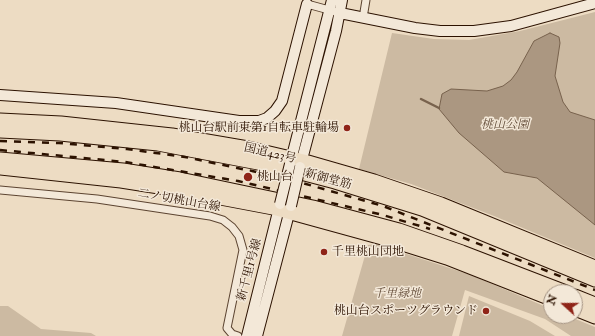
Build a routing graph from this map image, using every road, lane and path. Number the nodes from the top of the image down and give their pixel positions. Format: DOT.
graph roads {
  1 [pos="342,0"];
  2 [pos="366,0"];
  3 [pos="595,3"];
  4 [pos="308,4"];
  5 [pos="334,8"];
  6 [pos="363,18"];
  7 [pos="0,95"];
  8 [pos="0,120"];
  9 [pos="0,131"];
  10 [pos="0,159"];
  11 [pos="296,163"];
  12 [pos="0,168"];
  13 [pos="0,190"];
  14 [pos="285,208"];
  15 [pos="595,267"];
  16 [pos="595,280"];
  17 [pos="545,284"];
  18 [pos="543,296"];
  19 [pos="583,299"];
  20 [pos="595,304"];
  21 [pos="583,312"];
  22 [pos="595,317"];
  23 [pos="238,336"];
  24 [pos="247,336"];
  25 [pos="257,336"];
  1 -- 5 [label="street"];
  2 -- 6 [label="street"];
  3 -- 6 [label="street"];
  4 -- 5 [label="street"];
  4 -- 7 [label="street"];
  5 -- 6 [label="street"];
  5 -- 11 [label="street"];
  8 -- 11 [label="highway, 国道423号"];
  9 -- 16 [label="highway, 新御堂筋"];
  10 -- 17 [label="highway"];
  11 -- 14 [label="street, bridge"];
  11 -- 15 [label="highway, 国道423号"];
  12 -- 14 [label="highway"];
  13 -- 23 [label="street, 二ノ切桃山台線"];
  14 -- 18 [label="highway"];
  14 -- 24 [label="street, 新千里1号線"];
  14 -- 25 [label="street, 新千里1号線"];
  19 -- 20 [label="highway"];
  21 -- 22 [label="highway"];
}
